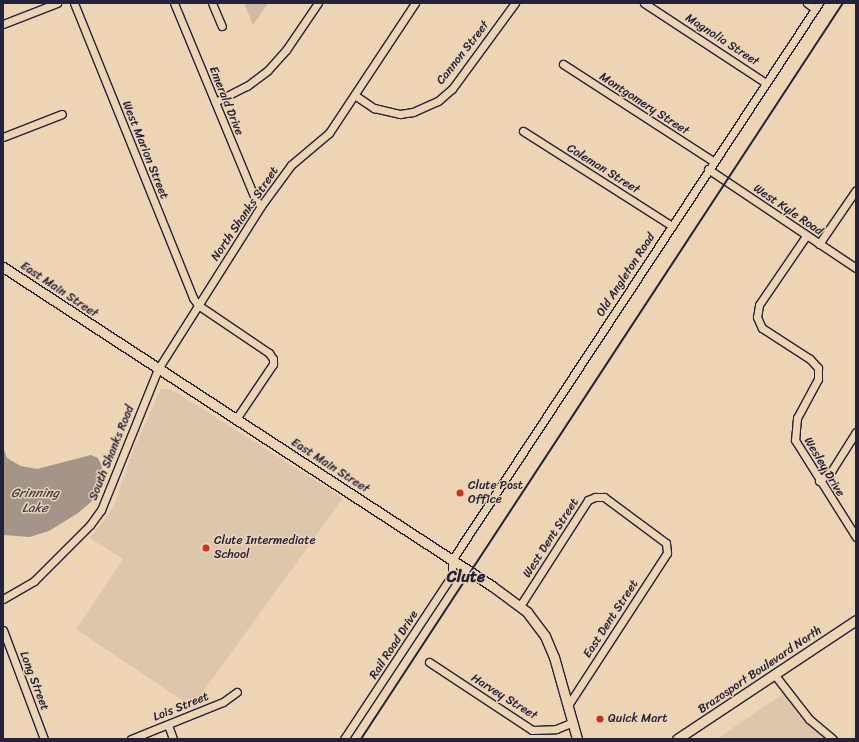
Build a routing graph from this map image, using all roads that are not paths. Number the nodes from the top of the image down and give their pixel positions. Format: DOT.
graph roads {
  1 [pos="57,3"];
  2 [pos="74,3"];
  3 [pos="174,3"];
  4 [pos="212,3"];
  5 [pos="318,3"];
  6 [pos="415,3"];
  7 [pos="515,3"];
  8 [pos="644,3"];
  9 [pos="807,3"];
  10 [pos="817,6"];
  11 [pos="3,24"];
  12 [pos="222,26"];
  13 [pos="563,64"];
  14 [pos="766,83"];
  15 [pos="356,96"];
  16 [pos="214,102"];
  17 [pos="62,114"];
  18 [pos="523,131"];
  19 [pos="3,137"];
  20 [pos="713,161"];
  21 [pos="708,169"];
  22 [pos="856,190"];
  23 [pos="261,206"];
  24 [pos="672,226"];
  25 [pos="806,236"];
  26 [pos="819,244"];
  27 [pos="3,267"];
  28 [pos="856,268"];
  29 [pos="198,305"];
  30 [pos="158,369"];
  31 [pos="236,419"];
  32 [pos="856,432"];
  33 [pos="819,480"];
  34 [pos="853,526"];
  35 [pos="856,537"];
  36 [pos="666,543"];
  37 [pos="452,560"];
  38 [pos="3,599"];
  39 [pos="520,606"];
  40 [pos="856,620"];
  41 [pos="3,630"];
  42 [pos="429,662"];
  43 [pos="774,674"];
  44 [pos="237,692"];
  45 [pos="569,704"];
  46 [pos="573,722"];
  47 [pos="168,725"];
  48 [pos="44,739"];
  49 [pos="131,739"];
  50 [pos="173,739"];
  51 [pos="344,739"];
  52 [pos="577,739"];
  53 [pos="677,739"];
  54 [pos="833,739"];
  1 -- 11 [label="street"];
  2 -- 29 [label="street, West Marion Street"];
  3 -- 16 [label="street, Emerald Drive"];
  4 -- 12 [label="street"];
  5 -- 16 [label="street"];
  6 -- 15 [label="street, North Shanks Street"];
  7 -- 15 [label="street, Cannon Street"];
  8 -- 14 [label="street, Magnolia Street"];
  9 -- 10 [label="street"];
  10 -- 14 [label="street, Old Angleton Road"];
  13 -- 20 [label="street, Montgomery Street"];
  14 -- 20 [label="street, Old Angleton Road"];
  15 -- 23 [label="street, North Shanks Street"];
  16 -- 23 [label="street, Emerald Drive"];
  17 -- 19 [label="street"];
  18 -- 24 [label="street, Coleman Street"];
  20 -- 21 [label="street, Old Angleton Road"];
  21 -- 24 [label="street, Old Angleton Road"];
  21 -- 25 [label="street, West Kyle Road"];
  22 -- 26 [label="street"];
  23 -- 29 [label="street, North Shanks Street"];
  24 -- 37 [label="street, Old Angleton Road"];
  25 -- 26 [label="street, West Kyle Road"];
  25 -- 33 [label="street, Wesley Drive"];
  26 -- 28 [label="street, West Kyle Road"];
  27 -- 30 [label="main road, East Main Street"];
  29 -- 30 [label="street, North Shanks Street"];
  29 -- 31 [label="street"];
  30 -- 31 [label="main road, East Main Street"];
  30 -- 38 [label="street, South Shanks Road"];
  31 -- 37 [label="main road, East Main Street"];
  32 -- 33 [label="street"];
  33 -- 34 [label="street, Wesley Drive"];
  34 -- 35 [label="street, Wesley Drive"];
  36 -- 39 [label="street, West Dent Street"];
  36 -- 45 [label="street, East Dent Street"];
  37 -- 39 [label="main road, East Main Street"];
  37 -- 51 [label="street, Rail Road Drive"];
  39 -- 45 [label="main road, East Main Street"];
  40 -- 43 [label="main road, Brazosport Boulevard North"];
  41 -- 48 [label="street, Long Street"];
  42 -- 46 [label="street, Harvey Street"];
  43 -- 53 [label="main road, Brazosport Boulevard North"];
  43 -- 54 [label="street"];
  44 -- 47 [label="street, Lois Street"];
  45 -- 46 [label="main road, East Main Street"];
  46 -- 52 [label="main road, East Main Street"];
  47 -- 49 [label="street, Lois Street"];
  47 -- 50 [label="street"];
}
